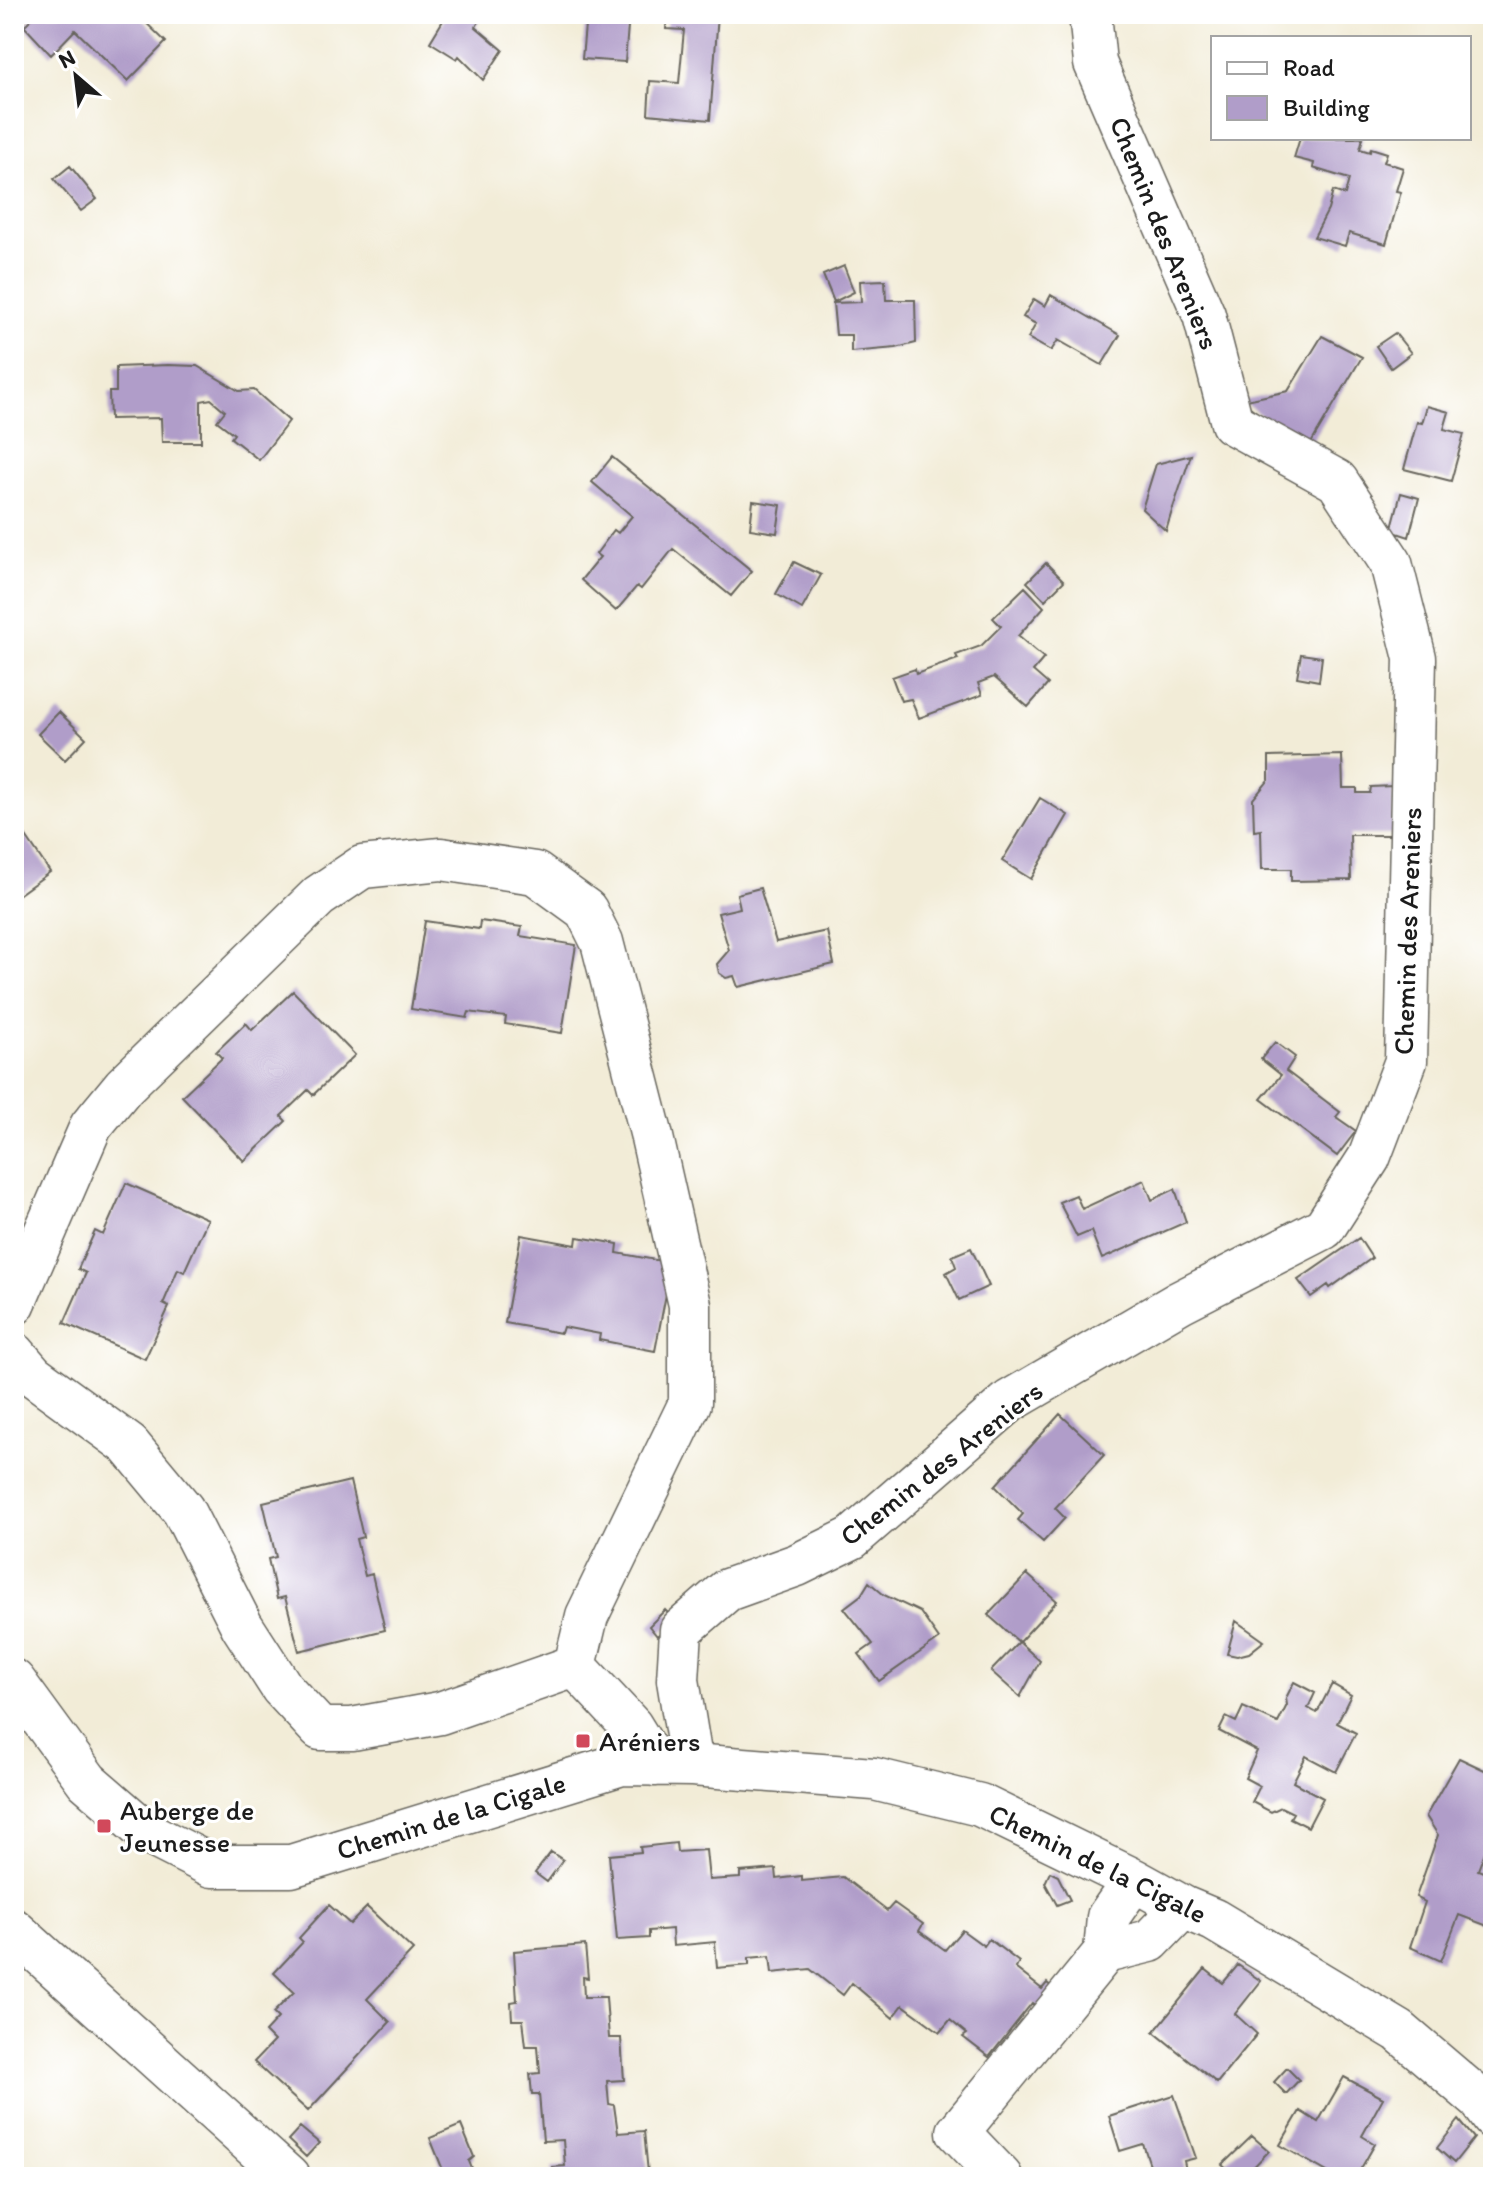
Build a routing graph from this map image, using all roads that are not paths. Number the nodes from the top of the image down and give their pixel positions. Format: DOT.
graph roads {
  1 [pos="1090,14"];
  2 [pos="14,1304"];
  3 [pos="14,1353"];
  4 [pos="575,1666"];
  5 [pos="14,1681"];
  6 [pos="674,1765"];
  7 [pos="1134,1880"];
  8 [pos="1183,1907"];
  9 [pos="14,1930"];
  10 [pos="1105,1952"];
  11 [pos="1493,2118"];
  12 [pos="288,2177"];
  13 [pos="1001,2177"];
  1 -- 6 [label="street, Chemin des Areniers"];
  2 -- 4 [label="street"];
  3 -- 4 [label="street"];
  4 -- 6 [label="street"];
  5 -- 6 [label="street, Chemin de la Cigale"];
  6 -- 7 [label="street, Chemin de la Cigale"];
  7 -- 8 [label="street, Chemin de la Cigale"];
  7 -- 10 [label="street"];
  8 -- 10 [label="street"];
  8 -- 11 [label="street, Chemin de la Cigale"];
  9 -- 12 [label="street"];
  10 -- 13 [label="street"];
}
